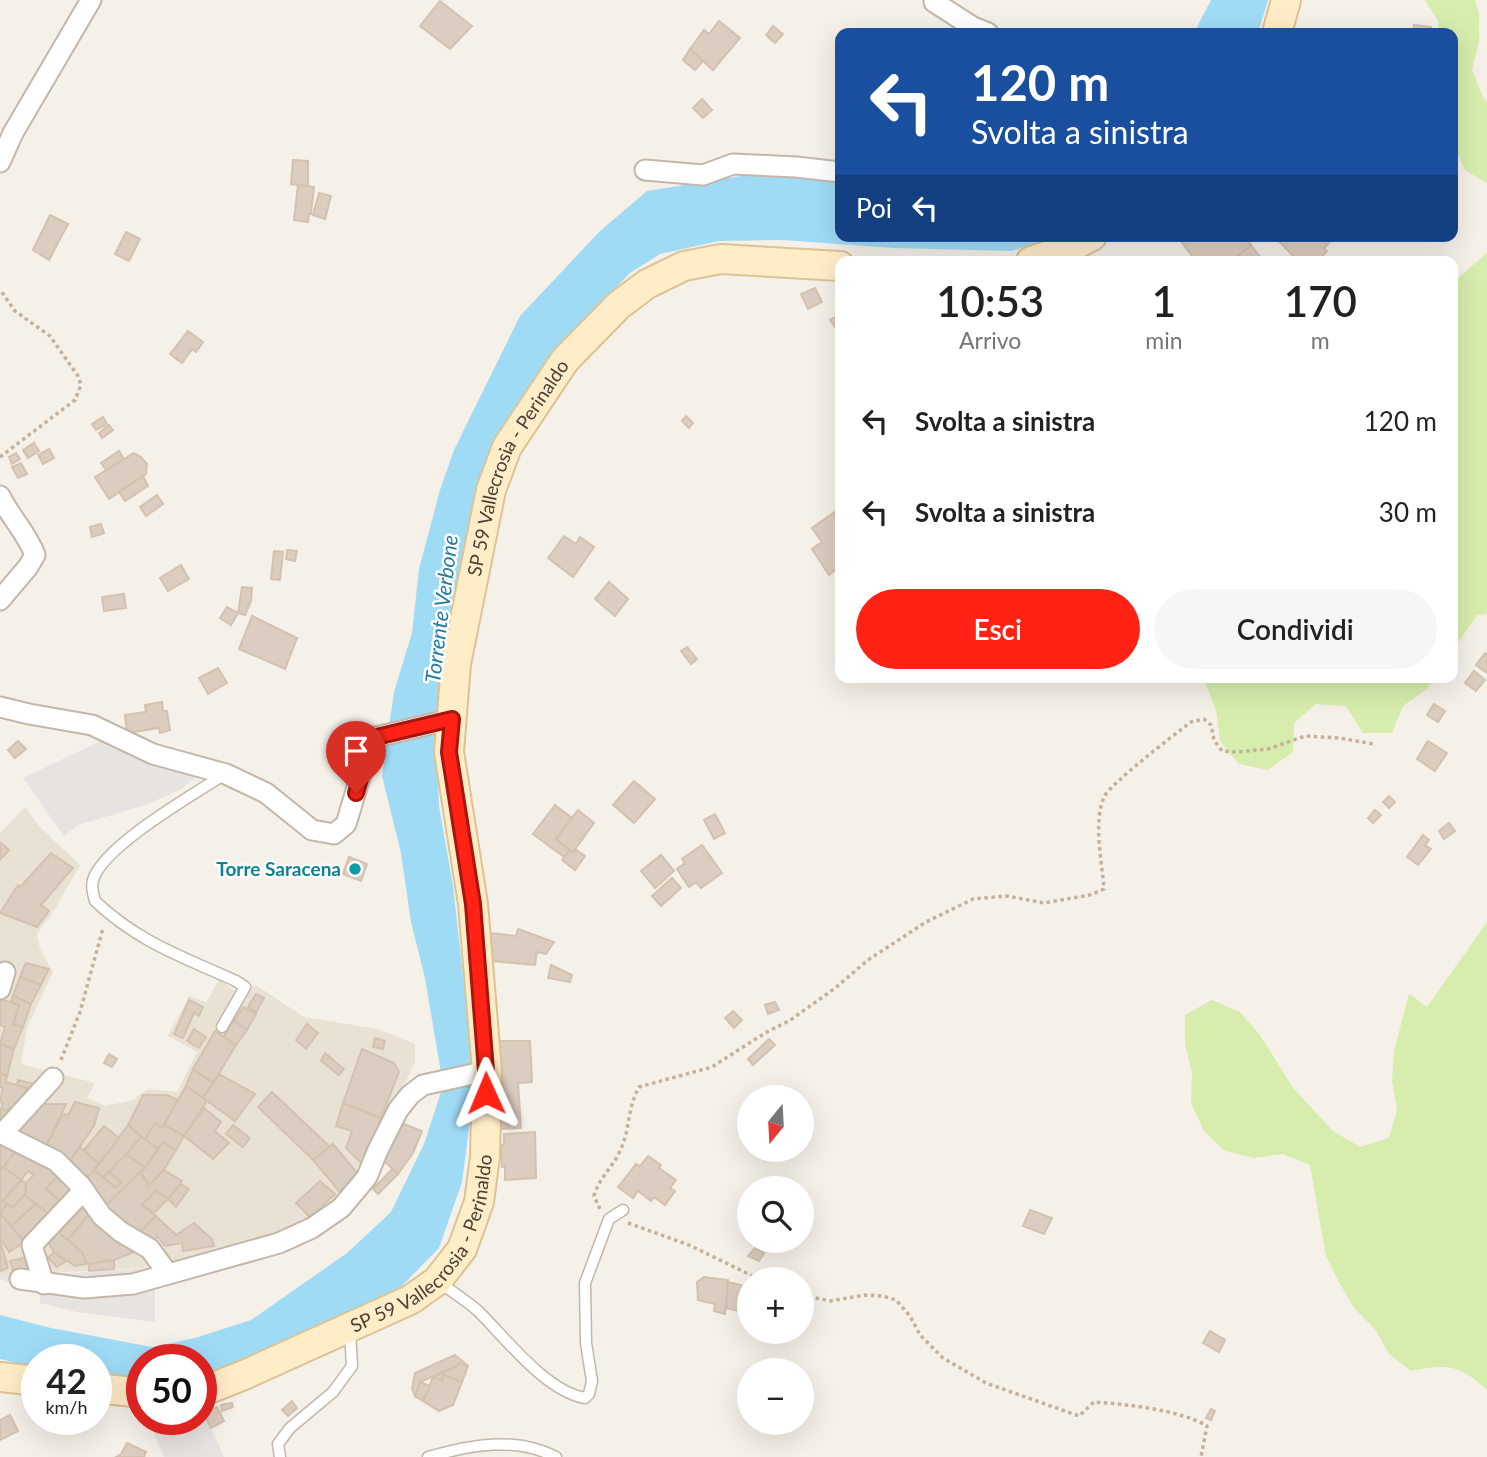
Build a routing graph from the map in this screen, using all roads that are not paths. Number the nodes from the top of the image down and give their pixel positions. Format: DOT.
graph roads {
  1 [pos="91,0"];
  2 [pos="1286,0"];
  3 [pos="934,2"];
  4 [pos="976,28"];
  5 [pos="1278,28"];
  6 [pos="0,162"];
  7 [pos="645,170"];
  8 [pos="835,171"];
  9 [pos="1080,242"];
  10 [pos="1046,256"];
  11 [pos="835,266"];
  12 [pos="0,496"];
  13 [pos="0,600"];
  14 [pos="0,707"];
  15 [pos="445,720"];
  16 [pos="226,774"];
  17 [pos="222,1027"];
  18 [pos="481,1072"];
  19 [pos="53,1078"];
  20 [pos="1,1134"];
  21 [pos="83,1190"];
  22 [pos="623,1210"];
  23 [pos="168,1274"];
  24 [pos="20,1279"];
  25 [pos="438,1281"];
  26 [pos="44,1284"];
  27 [pos="350,1327"];
  28 [pos="0,1377"];
  29 [pos="21,1379"];
  30 [pos="217,1386"];
  31 [pos="280,1457"];
  32 [pos="428,1457"];
  33 [pos="556,1457"];
  1 -- 6 [label="street"];
  2 -- 5 [label="main road"];
  3 -- 4 [label="street"];
  7 -- 8 [label="street"];
  9 -- 10 [label="main road"];
  11 -- 15 [label="main road, SP 59 Vallecrosia - Perinaldo"];
  12 -- 13 [label="street"];
  14 -- 16 [label="street"];
  15 -- 16 [label="street"];
  15 -- 18 [label="main road, SP 59 Vallecrosia - Perinaldo"];
  16 -- 17 [label="lane"];
  18 -- 23 [label="street"];
  18 -- 25 [label="main road, SP 59 Vallecrosia - Perinaldo"];
  19 -- 20 [label="street"];
  20 -- 21 [label="street"];
  21 -- 23 [label="street"];
  21 -- 26 [label="street"];
  22 -- 25 [label="lane"];
  23 -- 26 [label="street"];
  24 -- 26 [label="street"];
  25 -- 27 [label="main road, SP 59 Vallecrosia - Perinaldo"];
  27 -- 30 [label="main road, SP 59 Vallecrosia - Perinaldo"];
  27 -- 31 [label="lane"];
  28 -- 29 [label="main road"];
  32 -- 33 [label="lane"];
}
